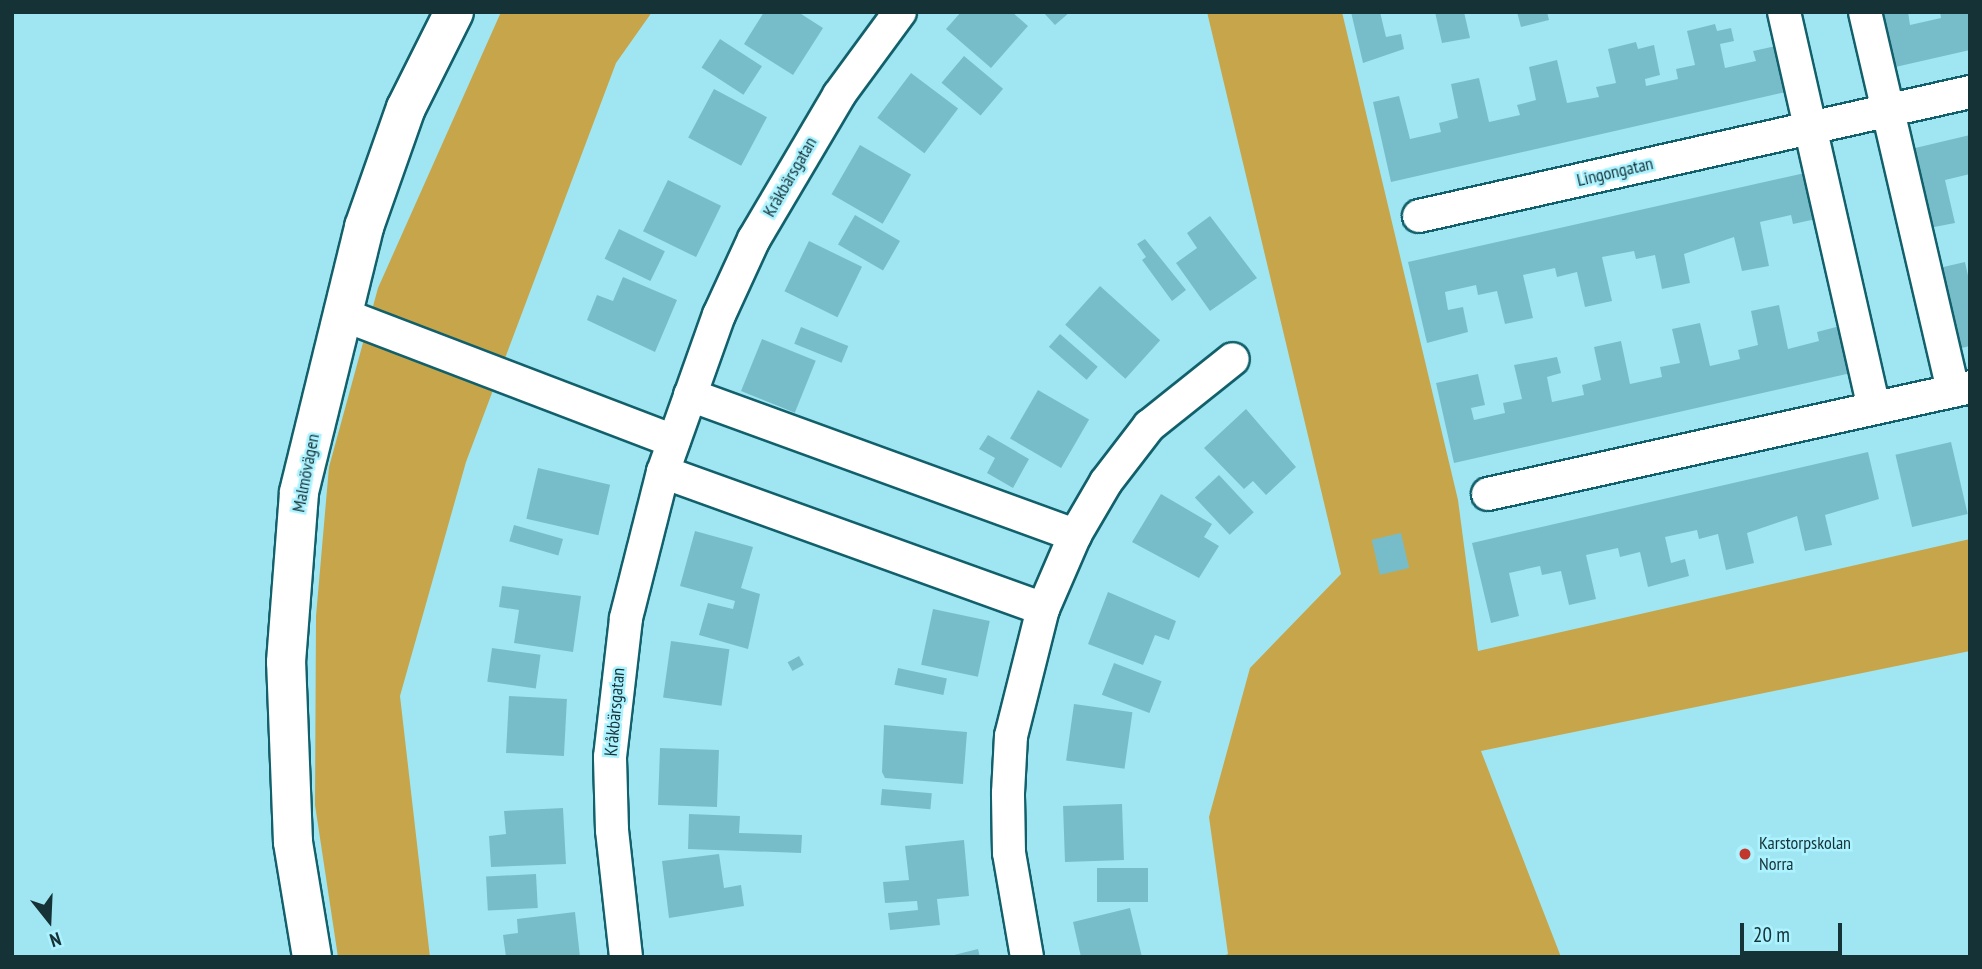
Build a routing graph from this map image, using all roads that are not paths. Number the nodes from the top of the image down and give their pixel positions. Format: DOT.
graph roads {
  1 [pos="454,12"];
  2 [pos="900,12"];
  3 [pos="1784,12"];
  4 [pos="1865,12"];
  5 [pos="1970,92"];
  6 [pos="1888,111"];
  7 [pos="1811,128"];
  8 [pos="1419,216"];
  9 [pos="341,314"];
  10 [pos="1233,359"];
  11 [pos="1961,389"];
  12 [pos="690,395"];
  13 [pos="1874,408"];
  14 [pos="674,441"];
  15 [pos="663,471"];
  16 [pos="1488,494"];
  17 [pos="1075,535"];
  18 [pos="1043,609"];
  19 [pos="312,957"];
  20 [pos="626,957"];
  21 [pos="1027,957"];
  1 -- 9 [label="main road, Malmövägen"];
  2 -- 12 [label="street, Kråkbärsgatan"];
  3 -- 7 [label="street"];
  4 -- 6 [label="street"];
  5 -- 6 [label="street, Lingongatan"];
  6 -- 7 [label="street, Lingongatan"];
  6 -- 11 [label="street"];
  7 -- 8 [label="street, Lingongatan"];
  7 -- 13 [label="street"];
  9 -- 14 [label="street"];
  9 -- 19 [label="main road, Malmövägen"];
  10 -- 17 [label="street"];
  11 -- 13 [label="street"];
  12 -- 14 [label="street, Kråkbärsgatan"];
  12 -- 17 [label="street"];
  13 -- 16 [label="street"];
  14 -- 15 [label="street, Kråkbärsgatan"];
  15 -- 18 [label="street"];
  15 -- 20 [label="street, Kråkbärsgatan"];
  17 -- 18 [label="street"];
  18 -- 21 [label="street"];
}
